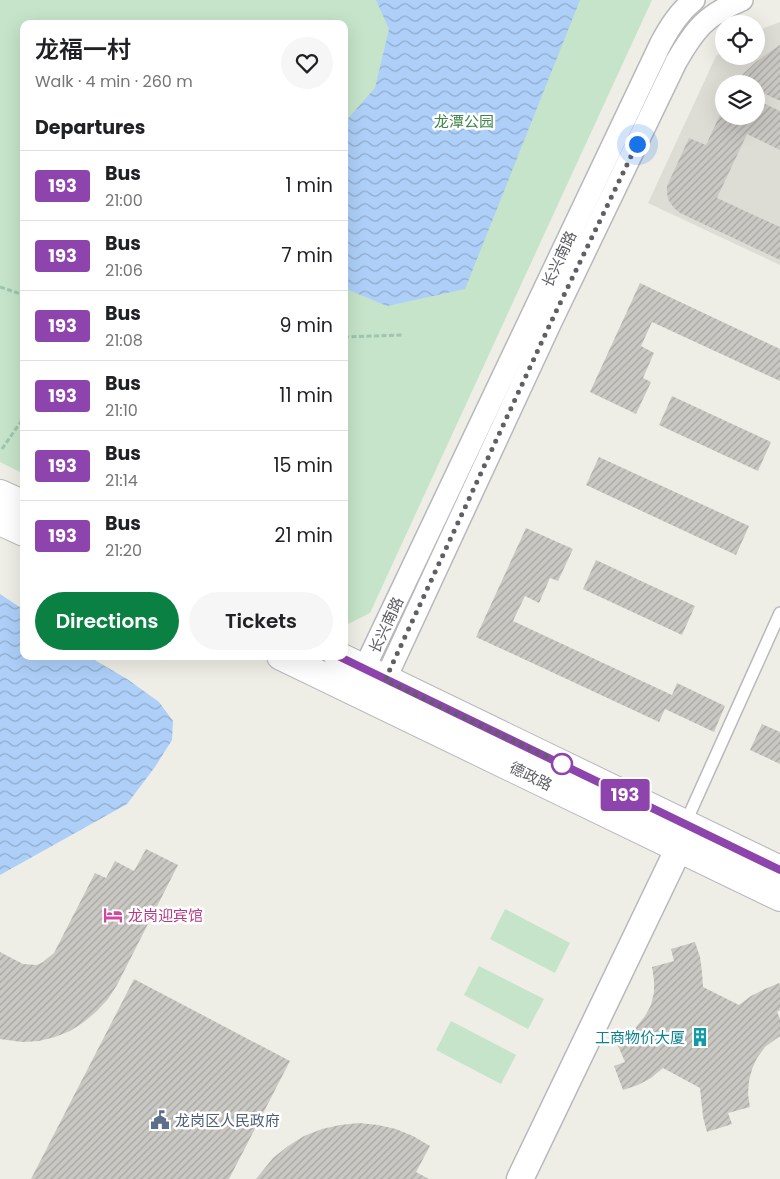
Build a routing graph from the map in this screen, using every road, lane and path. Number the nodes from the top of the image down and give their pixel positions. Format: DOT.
graph roads {
  1 [pos="694,0"];
  2 [pos="742,0"];
  3 [pos="0,287"];
  4 [pos="20,294"];
  5 [pos="403,335"];
  6 [pos="348,337"];
  7 [pos="20,423"];
  8 [pos="2,449"];
  9 [pos="0,494"];
  10 [pos="20,503"];
  11 [pos="0,521"];
  12 [pos="20,530"];
  13 [pos="780,613"];
  14 [pos="289,660"];
  15 [pos="346,660"];
  16 [pos="375,674"];
  17 [pos="364,696"];
  18 [pos="682,836"];
  19 [pos="780,870"];
  20 [pos="780,897"];
  21 [pos="520,1179"];
  1 -- 16 [label="street, 长兴南路"];
  2 -- 16 [label="street, 长兴南路"];
  3 -- 4 [label="path"];
  5 -- 6 [label="path"];
  7 -- 8 [label="path"];
  9 -- 10 [label="main road"];
  11 -- 12 [label="main road"];
  13 -- 18 [label="lane"];
  14 -- 17 [label="main road, 德政路"];
  15 -- 16 [label="main road, 德政路"];
  16 -- 17 [label="street, 长兴南路"];
  16 -- 18 [label="main road, 德政路"];
  17 -- 18 [label="main road, 德政路"];
  18 -- 19 [label="main road, 德政路"];
  18 -- 20 [label="main road, 德政路"];
  18 -- 21 [label="street"];
}
